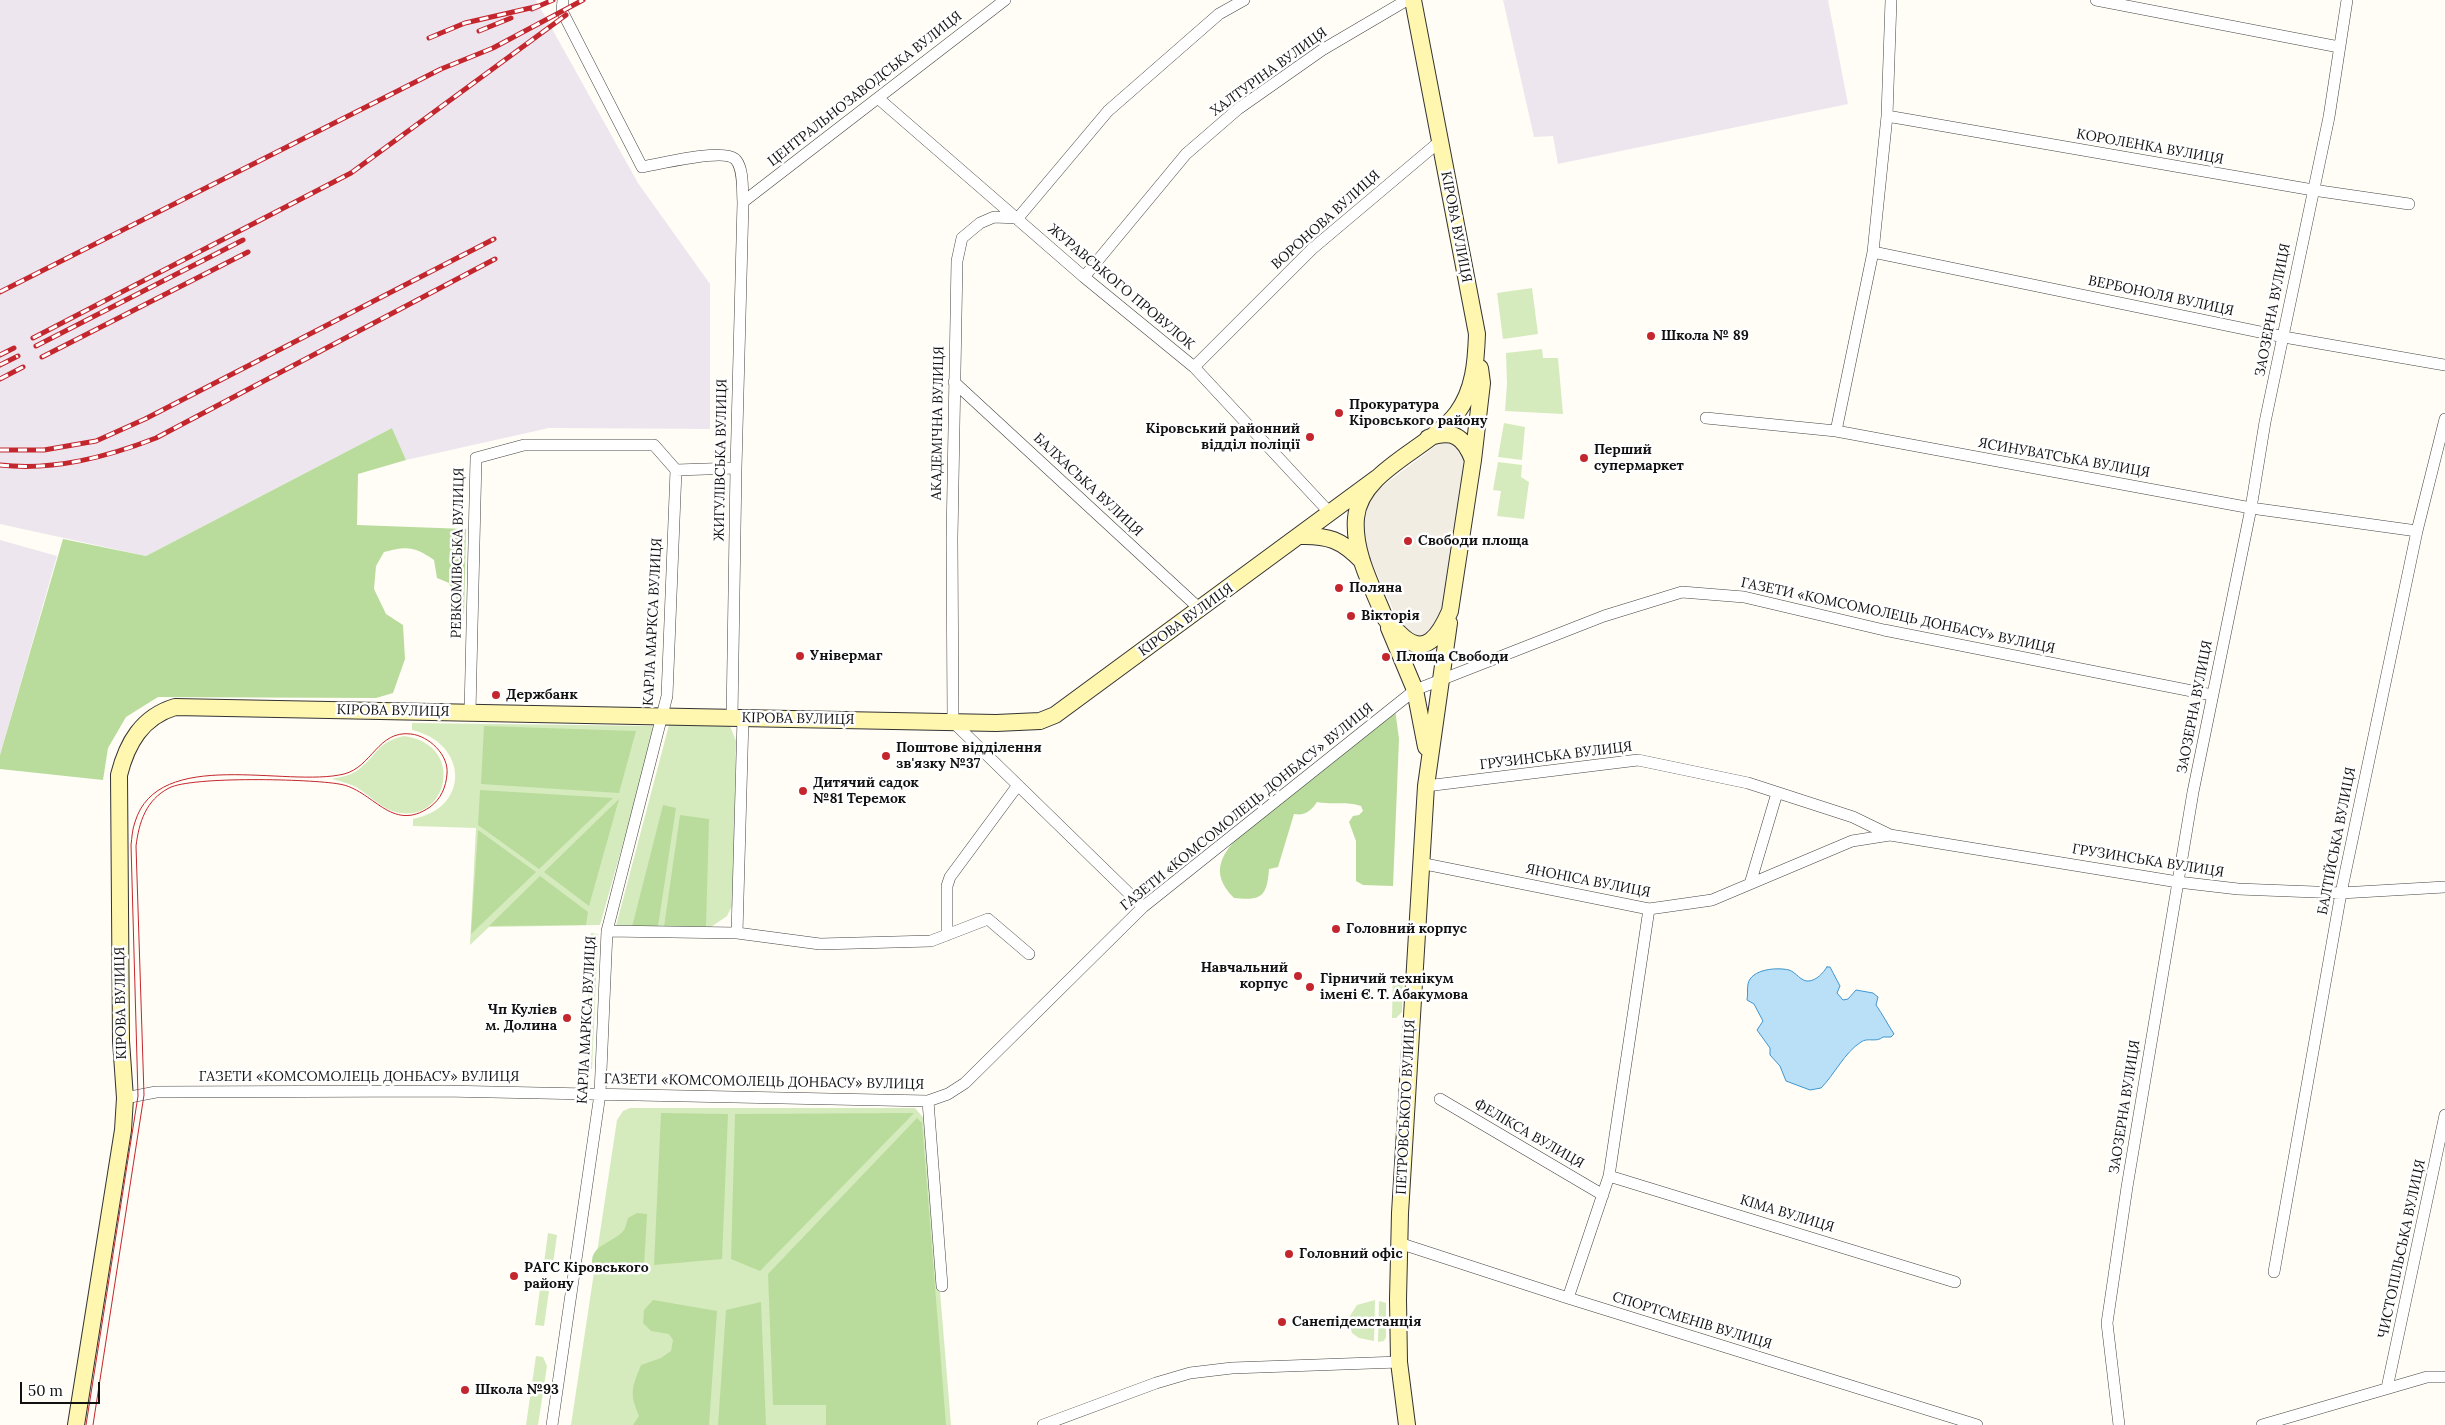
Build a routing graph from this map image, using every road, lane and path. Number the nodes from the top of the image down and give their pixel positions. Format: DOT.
graph roads {
  1 [pos="563,0"];
  2 [pos="1005,0"];
  3 [pos="1244,0"];
  4 [pos="1406,0"];
  5 [pos="1413,0"];
  6 [pos="1891,0"];
  7 [pos="2096,0"];
  8 [pos="2347,0"];
  9 [pos="2339,47"];
  10 [pos="879,99"];
  11 [pos="1886,116"];
  12 [pos="1439,142"];
  13 [pos="2313,190"];
  14 [pos="743,202"];
  15 [pos="2409,204"];
  16 [pos="1018,218"];
  17 [pos="1873,252"];
  18 [pos="1084,277"];
  19 [pos="1477,334"];
  20 [pos="2284,337"];
  21 [pos="2445,365"];
  22 [pos="1194,368"];
  23 [pos="954,382"];
  24 [pos="1706,418"];
  25 [pos="2445,419"];
  26 [pos="1836,431"];
  27 [pos="1428,438"];
  28 [pos="1473,460"];
  29 [pos="736,468"];
  30 [pos="676,470"];
  31 [pos="1377,478"];
  32 [pos="2251,508"];
  33 [pos="1330,513"];
  34 [pos="2417,531"];
  35 [pos="1299,536"];
  36 [pos="1362,562"];
  37 [pos="1201,610"];
  38 [pos="1450,611"];
  39 [pos="1386,621"];
  40 [pos="1441,678"];
  41 [pos="1415,690"];
  42 [pos="2212,695"];
  43 [pos="470,712"];
  44 [pos="662,718"];
  45 [pos="738,718"];
  46 [pos="953,722"];
  47 [pos="1428,759"];
  48 [pos="1748,783"];
  49 [pos="1018,785"];
  50 [pos="1426,786"];
  51 [pos="1777,793"];
  52 [pos="1855,818"];
  53 [pos="1890,835"];
  54 [pos="1852,840"];
  55 [pos="1420,863"];
  56 [pos="2178,882"];
  57 [pos="1750,884"];
  58 [pos="2445,887"];
  59 [pos="2341,893"];
  60 [pos="1143,907"];
  61 [pos="1650,910"];
  62 [pos="607,932"];
  63 [pos="737,934"];
  64 [pos="947,935"];
  65 [pos="1028,954"];
  66 [pos="600,1094"];
  67 [pos="125,1098"];
  68 [pos="1440,1099"];
  69 [pos="928,1102"];
  70 [pos="2445,1115"];
  71 [pos="1609,1176"];
  72 [pos="1603,1195"];
  73 [pos="1399,1243"];
  74 [pos="2274,1272"];
  75 [pos="1955,1282"];
  76 [pos="942,1286"];
  77 [pos="1568,1298"];
  78 [pos="1399,1362"];
  79 [pos="2445,1377"];
  80 [pos="2387,1388"];
  81 [pos="76,1425"];
  82 [pos="552,1425"];
  83 [pos="1043,1425"];
  84 [pos="1407,1425"];
  85 [pos="1976,1425"];
  86 [pos="2119,1425"];
  87 [pos="2262,1425"];
  1 -- 14 [label="street, ЖИГУЛІВСЬКА ВУЛИЦЯ"];
  2 -- 10 [label="street, ЦЕНТРАЛЬНОЗАВОДСЬКА ВУЛИЦЯ"];
  3 -- 16 [label="street"];
  4 -- 18 [label="street, ХАЛТУРІНА ВУЛИЦЯ"];
  5 -- 12 [label="main road, КІРОВА ВУЛИЦЯ"];
  6 -- 11 [label="street"];
  7 -- 9 [label="street"];
  8 -- 9 [label="street, ЗАОЗЕРНА ВУЛИЦЯ"];
  9 -- 13 [label="street, ЗАОЗЕРНА ВУЛИЦЯ"];
  10 -- 14 [label="street, ЦЕНТРАЛЬНОЗАВОДСЬКА ВУЛИЦЯ"];
  10 -- 16 [label="street, ЖУРАВСЬКОГО ПРОВУЛОК"];
  11 -- 13 [label="street, КОРОЛЕНКА ВУЛИЦЯ"];
  11 -- 17 [label="street"];
  12 -- 19 [label="main road, КІРОВА ВУЛИЦЯ"];
  12 -- 22 [label="street, ВОРОНОВА ВУЛИЦЯ"];
  13 -- 15 [label="street, КОРОЛЕНКА ВУЛИЦЯ"];
  13 -- 20 [label="street, ЗАОЗЕРНА ВУЛИЦЯ"];
  14 -- 29 [label="street, ЖИГУЛІВСЬКА ВУЛИЦЯ"];
  16 -- 18 [label="street, ЖУРАВСЬКОГО ПРОВУЛОК"];
  16 -- 23 [label="street, АКАДЕМІЧНА ВУЛИЦЯ"];
  17 -- 20 [label="street, ВЕРБОНОЛЯ ВУЛИЦЯ"];
  17 -- 26 [label="street"];
  18 -- 22 [label="street, ЖУРАВСЬКОГО ПРОВУЛОК"];
  19 -- 27 [label="main road, КІРОВА ВУЛИЦЯ"];
  19 -- 28 [label="main road, КІРОВА ВУЛИЦЯ"];
  20 -- 21 [label="street, ВЕРБОНОЛЯ ВУЛИЦЯ"];
  20 -- 32 [label="street, ЗАОЗЕРНА ВУЛИЦЯ"];
  22 -- 33 [label="street, ЖУРАВСЬКОГО ПРОВУЛОК"];
  23 -- 37 [label="street, БАЛХАСЬКА ВУЛИЦЯ"];
  23 -- 46 [label="street, АКАДЕМІЧНА ВУЛИЦЯ"];
  24 -- 26 [label="street, ЯСИНУВАТСЬКА ВУЛИЦЯ"];
  25 -- 34 [label="street, БАЛТІЙСЬКА ВУЛИЦЯ"];
  26 -- 32 [label="street, ЯСИНУВАТСЬКА ВУЛИЦЯ"];
  27 -- 28 [label="main road"];
  27 -- 31 [label="main road, КІРОВА ВУЛИЦЯ"];
  28 -- 38 [label="main road, КІРОВА ВУЛИЦЯ"];
  29 -- 30 [label="street"];
  29 -- 45 [label="street, ЖИГУЛІВСЬКА ВУЛИЦЯ"];
  30 -- 43 [label="street, РЕВКОМІВСЬКА ВУЛИЦЯ"];
  30 -- 44 [label="street, КАРЛА МАРКСА ВУЛИЦЯ"];
  31 -- 33 [label="main road, КІРОВА ВУЛИЦЯ"];
  31 -- 36 [label="main road, КІРОВА ВУЛИЦЯ"];
  32 -- 34 [label="street, ЯСИНУВАТСЬКА ВУЛИЦЯ"];
  32 -- 42 [label="street, ЗАОЗЕРНА ВУЛИЦЯ"];
  33 -- 35 [label="main road, КІРОВА ВУЛИЦЯ"];
  34 -- 59 [label="street, БАЛТІЙСЬКА ВУЛИЦЯ"];
  35 -- 36 [label="main road, КІРОВА ВУЛИЦЯ"];
  35 -- 37 [label="main road, КІРОВА ВУЛИЦЯ"];
  36 -- 39 [label="main road, КІРОВА ВУЛИЦЯ"];
  37 -- 46 [label="main road, КІРОВА ВУЛИЦЯ"];
  38 -- 39 [label="main road, КІРОВА ВУЛИЦЯ"];
  38 -- 40 [label="main road"];
  39 -- 41 [label="main road"];
  40 -- 41 [label="street, ГАЗЕТИ «КОМСОМОЛЕЦЬ ДОНБАСУ» ВУЛИЦЯ"];
  40 -- 42 [label="street, ГАЗЕТИ «КОМСОМОЛЕЦЬ ДОНБАСУ» ВУЛИЦЯ"];
  40 -- 47 [label="main road"];
  41 -- 47 [label="main road"];
  41 -- 60 [label="street, ГАЗЕТИ «КОМСОМОЛЕЦЬ ДОНБАСУ» ВУЛИЦЯ"];
  42 -- 56 [label="street, ЗАОЗЕРНА ВУЛИЦЯ"];
  43 -- 44 [label="main road, КІРОВА ВУЛИЦЯ"];
  43 -- 67 [label="main road, КІРОВА ВУЛИЦЯ"];
  44 -- 45 [label="main road, КІРОВА ВУЛИЦЯ"];
  44 -- 62 [label="street, КАРЛА МАРКСА ВУЛИЦЯ"];
  45 -- 46 [label="main road, КІРОВА ВУЛИЦЯ"];
  45 -- 63 [label="street, ЖИГУЛІВСЬКА ВУЛИЦЯ"];
  46 -- 49 [label="street"];
  47 -- 50 [label="main road, ПЕТРОВСЬКОГО ВУЛИЦЯ"];
  48 -- 50 [label="street, ГРУЗИНСЬКА ВУЛИЦЯ"];
  48 -- 51 [label="street, ГРУЗИНСЬКА ВУЛИЦЯ"];
  48 -- 52 [label="street, ГРУЗИНСЬКА ВУЛИЦЯ"];
  49 -- 60 [label="street"];
  49 -- 64 [label="street"];
  50 -- 55 [label="main road, ПЕТРОВСЬКОГО ВУЛИЦЯ"];
  51 -- 52 [label="street, ГРУЗИНСЬКА ВУЛИЦЯ"];
  51 -- 57 [label="street"];
  52 -- 53 [label="street, ГРУЗИНСЬКА ВУЛИЦЯ"];
  52 -- 54 [label="street"];
  53 -- 54 [label="street, ЯНОНІСА ВУЛИЦЯ"];
  53 -- 56 [label="street, ГРУЗИНСЬКА ВУЛИЦЯ"];
  54 -- 57 [label="street, ЯНОНІСА ВУЛИЦЯ"];
  55 -- 61 [label="street, ЯНОНІСА ВУЛИЦЯ"];
  55 -- 73 [label="main road, ПЕТРОВСЬКОГО ВУЛИЦЯ"];
  56 -- 59 [label="street, ГРУЗИНСЬКА ВУЛИЦЯ"];
  56 -- 86 [label="street, ЗАОЗЕРНА ВУЛИЦЯ"];
  57 -- 61 [label="street, ЯНОНІСА ВУЛИЦЯ"];
  58 -- 59 [label="street, ГРУЗИНСЬКА ВУЛИЦЯ"];
  59 -- 74 [label="street, БАЛТІЙСЬКА ВУЛИЦЯ"];
  60 -- 69 [label="street, ГАЗЕТИ «КОМСОМОЛЕЦЬ ДОНБАСУ» ВУЛИЦЯ"];
  61 -- 71 [label="street"];
  62 -- 63 [label="street"];
  62 -- 66 [label="street, КАРЛА МАРКСА ВУЛИЦЯ"];
  63 -- 64 [label="street"];
  64 -- 65 [label="street"];
  66 -- 67 [label="street, ГАЗЕТИ «КОМСОМОЛЕЦЬ ДОНБАСУ» ВУЛИЦЯ"];
  66 -- 69 [label="street, ГАЗЕТИ «КОМСОМОЛЕЦЬ ДОНБАСУ» ВУЛИЦЯ"];
  66 -- 82 [label="street, КАРЛА МАРКСА ВУЛИЦЯ"];
  67 -- 81 [label="main road, КІРОВА ВУЛИЦЯ"];
  68 -- 72 [label="street, ФЕЛІКСА ВУЛИЦЯ"];
  69 -- 76 [label="street"];
  70 -- 80 [label="street, ЧИСТОПІЛЬСЬКА ВУЛИЦЯ"];
  71 -- 72 [label="street"];
  71 -- 75 [label="street, КІМА ВУЛИЦЯ"];
  72 -- 77 [label="street"];
  73 -- 77 [label="street, СПОРТСМЕНІВ ВУЛИЦЯ"];
  73 -- 78 [label="main road, ПЕТРОВСЬКОГО ВУЛИЦЯ"];
  77 -- 85 [label="street, СПОРТСМЕНІВ ВУЛИЦЯ"];
  78 -- 83 [label="street"];
  78 -- 84 [label="main road, ПЕТРОВСЬКОГО ВУЛИЦЯ"];
  79 -- 80 [label="street"];
  80 -- 87 [label="street"];
}
